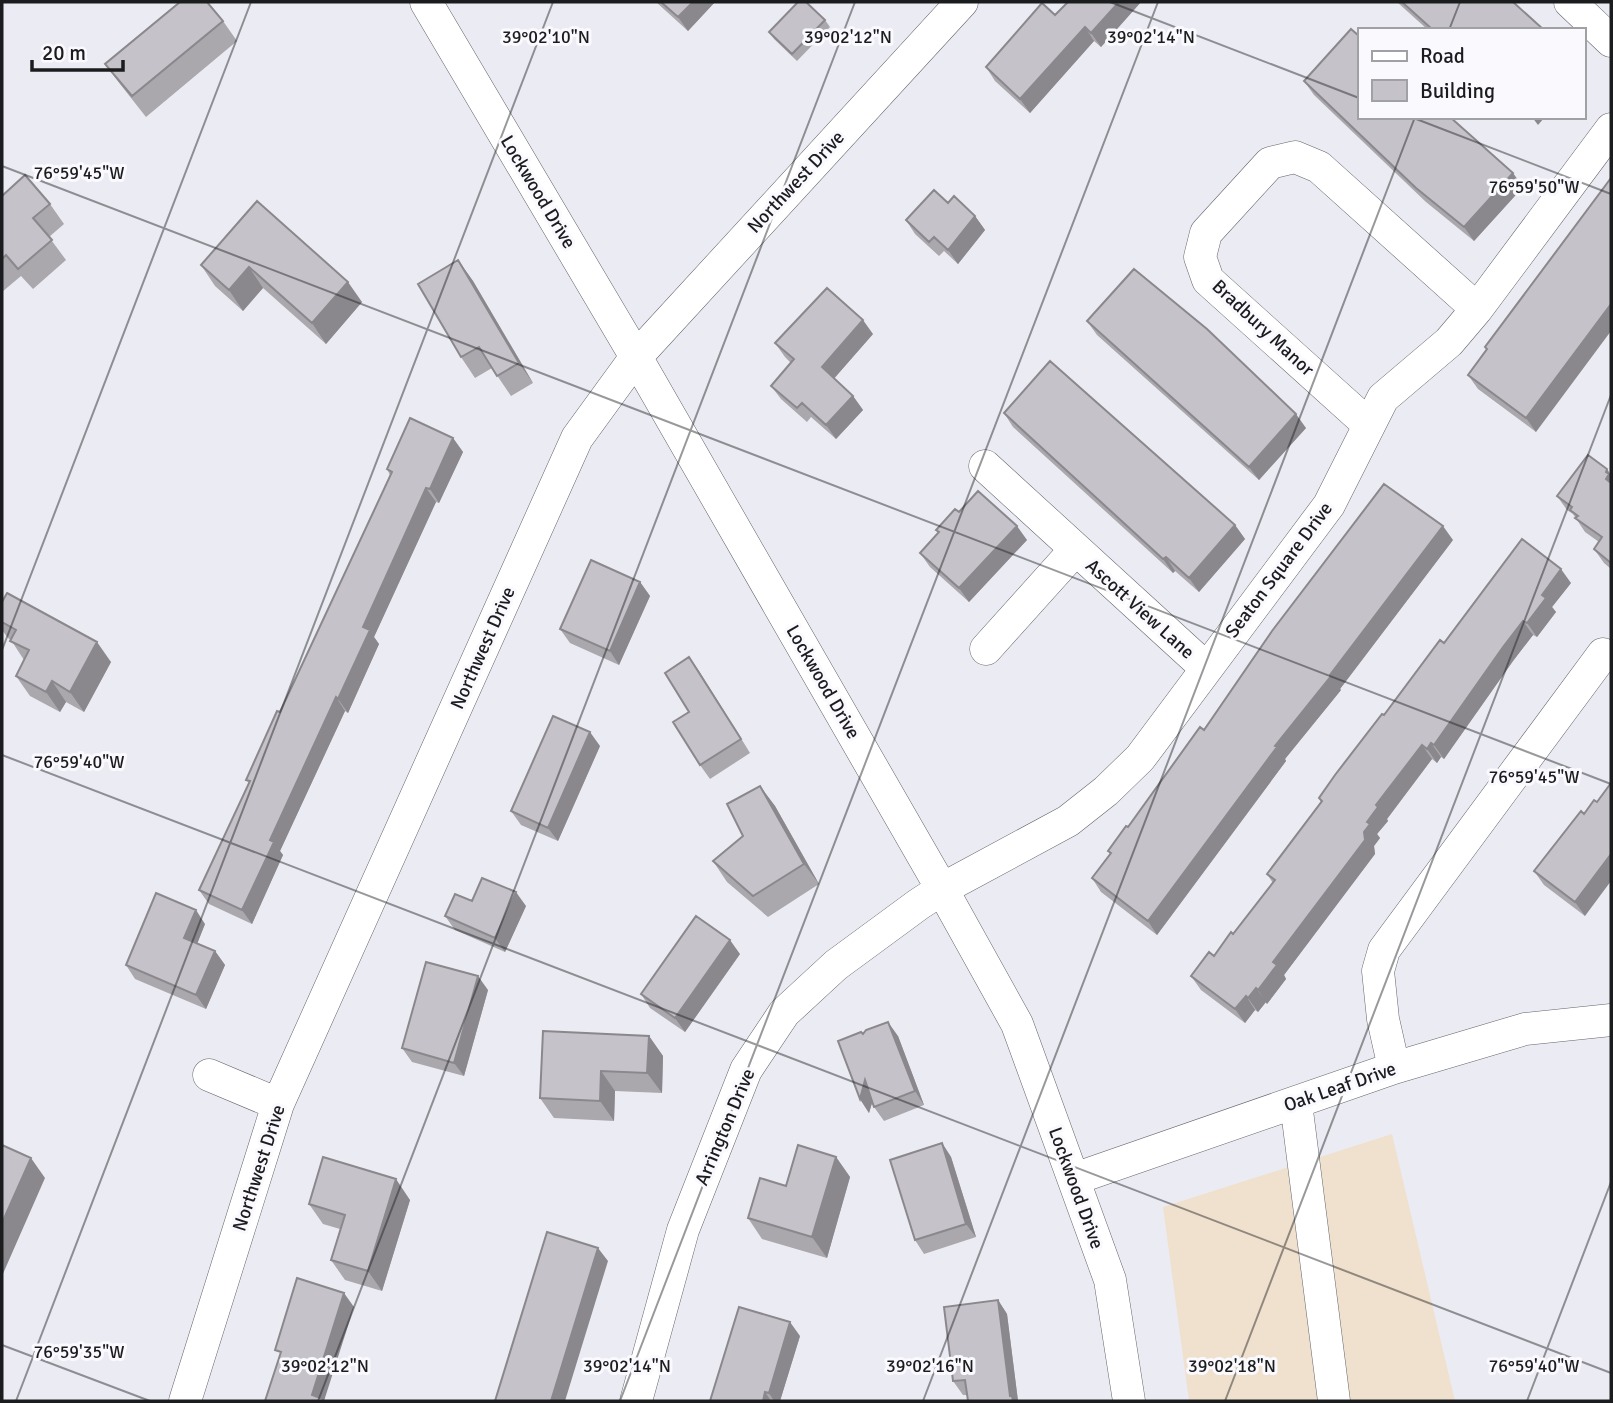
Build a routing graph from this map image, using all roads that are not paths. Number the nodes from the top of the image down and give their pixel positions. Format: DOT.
graph roads {
  1 [pos="426,2"];
  2 [pos="962,2"];
  3 [pos="1570,2"];
  4 [pos="1611,41"];
  5 [pos="1611,129"];
  6 [pos="1477,309"];
  7 [pos="636,357"];
  8 [pos="1369,425"];
  9 [pos="985,466"];
  10 [pos="1075,550"];
  11 [pos="986,649"];
  12 [pos="1603,654"];
  13 [pos="1206,668"];
  14 [pos="942,889"];
  15 [pos="1611,1020"];
  16 [pos="1395,1068"];
  17 [pos="209,1075"];
  18 [pos="1296,1103"];
  19 [pos="278,1104"];
  20 [pos="1074,1179"];
  21 [pos="185,1401"];
  22 [pos="636,1401"];
  23 [pos="1129,1401"];
  24 [pos="1334,1401"];
  1 -- 7 [label="street, Lockwood Drive"];
  2 -- 7 [label="street, Northwest Drive"];
  3 -- 4 [label="street"];
  5 -- 6 [label="street, Seaton Square Drive"];
  6 -- 8 [label="street, Seaton Square Drive"];
  6 -- 8 [label="street, Bradbury Manor"];
  7 -- 14 [label="street, Lockwood Drive"];
  7 -- 19 [label="street, Northwest Drive"];
  8 -- 13 [label="street, Seaton Square Drive"];
  9 -- 10 [label="street, Ascott View Lane"];
  10 -- 11 [label="street, Ascott View Lane"];
  10 -- 13 [label="street, Ascott View Lane"];
  12 -- 16 [label="street"];
  13 -- 14 [label="street, Seaton Square Drive"];
  14 -- 20 [label="street, Lockwood Drive"];
  14 -- 22 [label="street, Arrington Drive"];
  15 -- 16 [label="street, Oak Leaf Drive"];
  16 -- 18 [label="street, Oak Leaf Drive"];
  17 -- 19 [label="street"];
  18 -- 20 [label="street, Oak Leaf Drive"];
  18 -- 24 [label="street"];
  19 -- 21 [label="street, Northwest Drive"];
  20 -- 23 [label="street, Lockwood Drive"];
}
